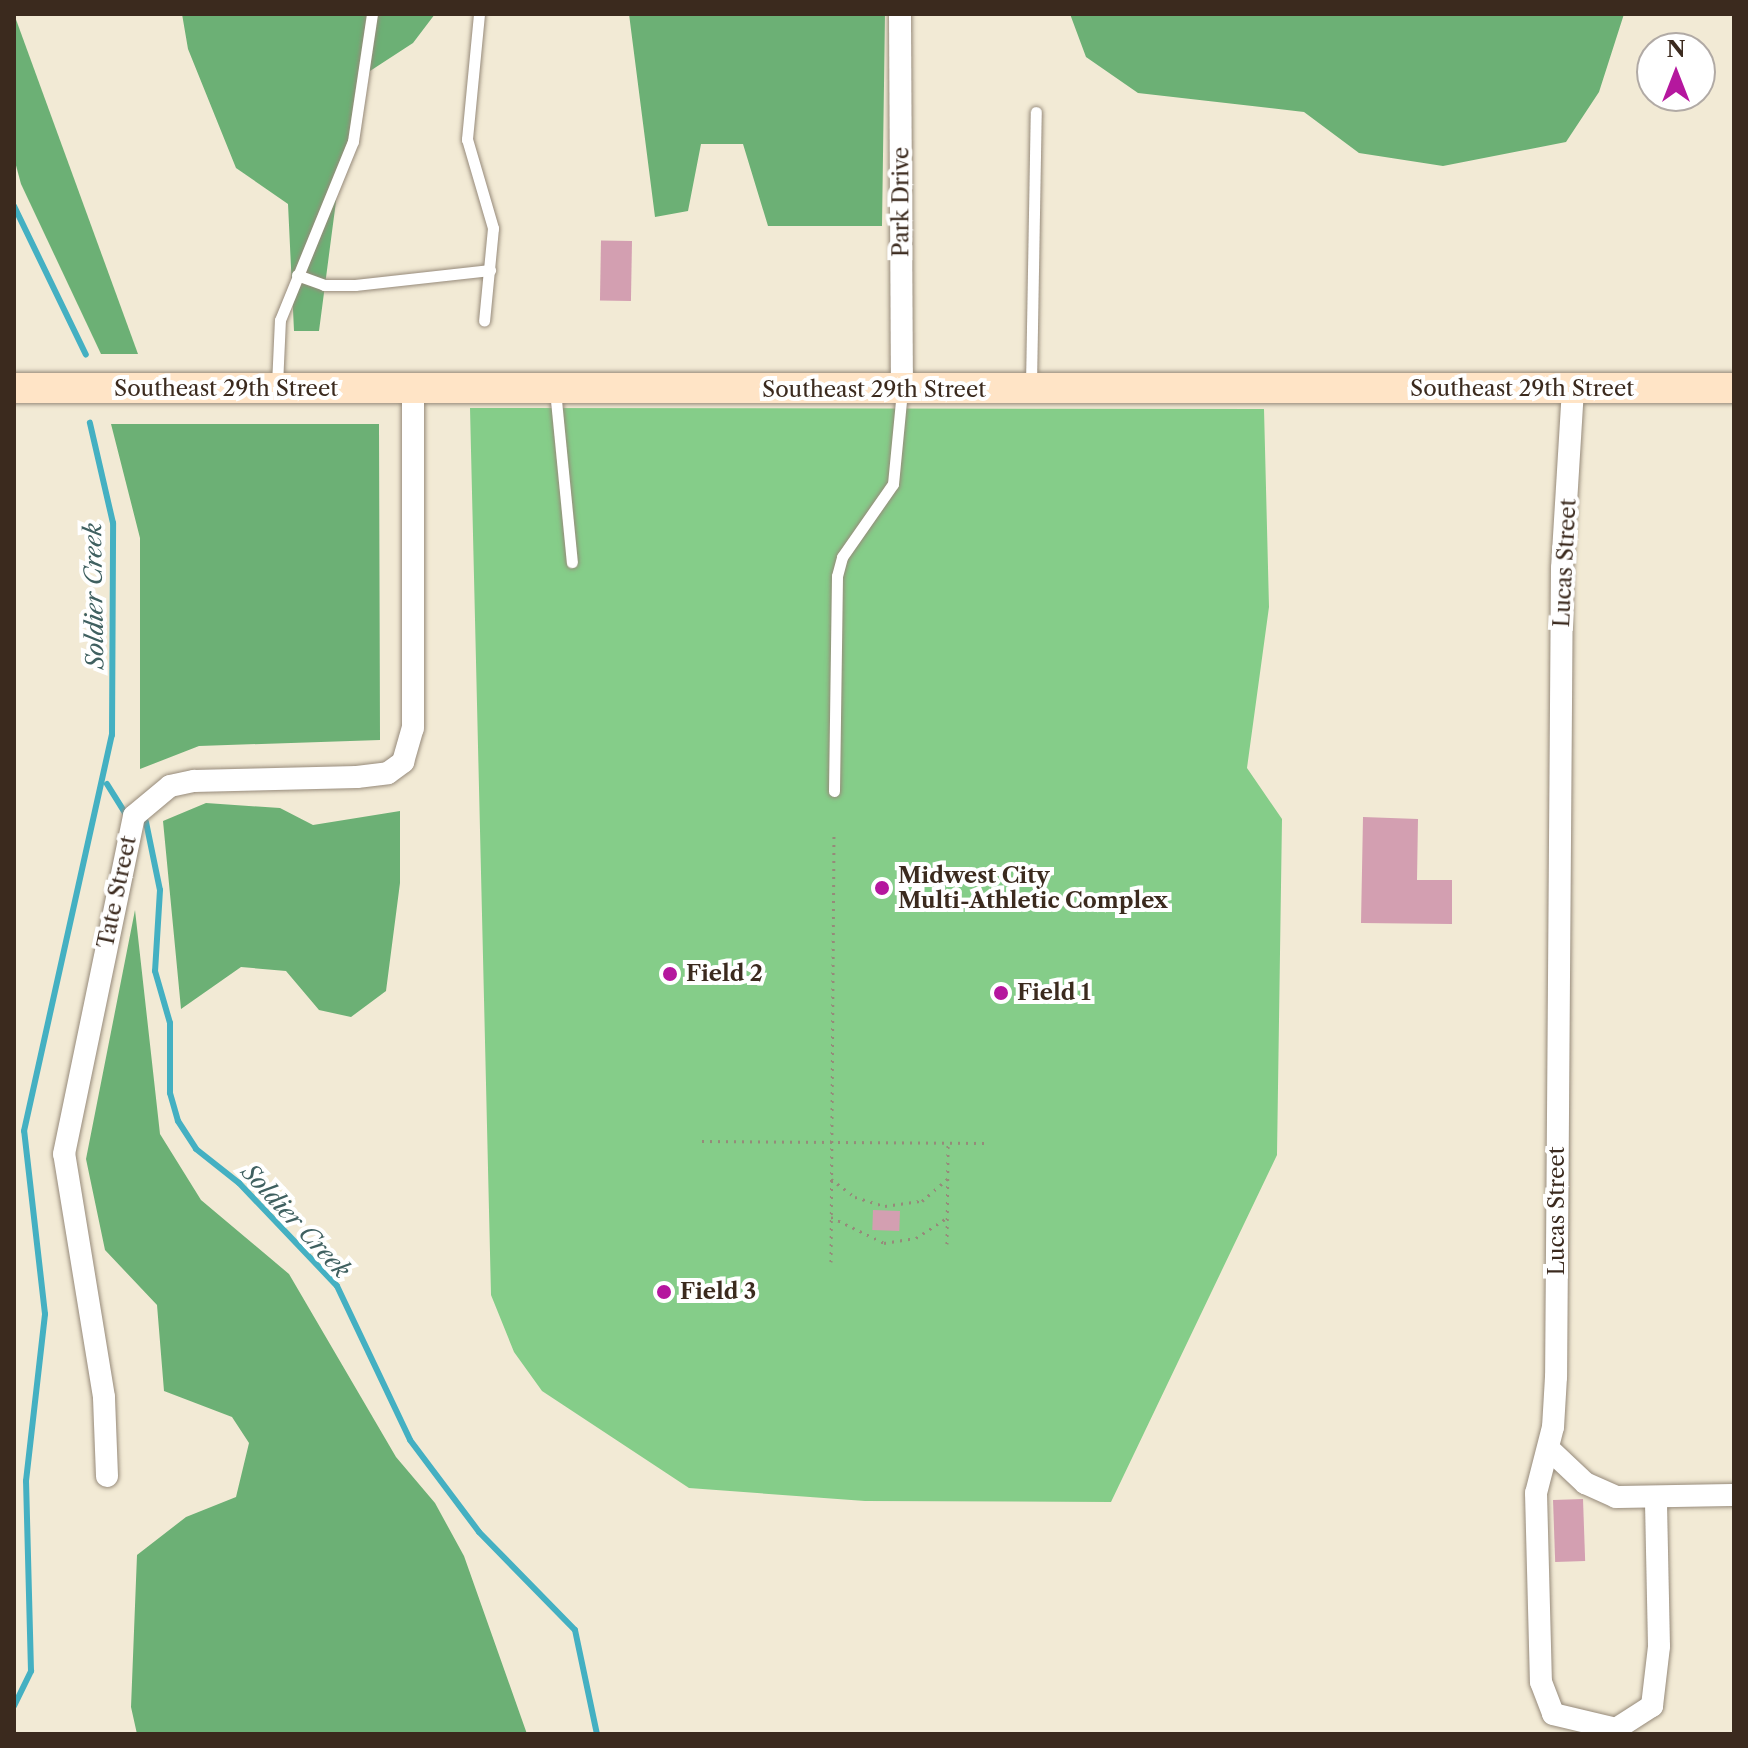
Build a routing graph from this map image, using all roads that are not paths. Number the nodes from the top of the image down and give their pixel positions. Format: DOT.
graph roads {
  1 [pos="372,14"];
  2 [pos="479,14"];
  3 [pos="900,14"];
  4 [pos="1036,112"];
  5 [pos="490,270"];
  6 [pos="297,275"];
  7 [pos="484,321"];
  8 [pos="14,388"];
  9 [pos="1734,388"];
  10 [pos="277,389"];
  11 [pos="413,389"];
  12 [pos="555,389"];
  13 [pos="1573,389"];
  14 [pos="902,390"];
  15 [pos="1030,390"];
  16 [pos="572,562"];
  17 [pos="834,791"];
  18 [pos="1549,1449"];
  19 [pos="107,1476"];
  20 [pos="1734,1495"];
  21 [pos="1656,1501"];
  1 -- 6 [label="lane"];
  2 -- 5 [label="lane"];
  3 -- 14 [label="street, Park Drive"];
  4 -- 15 [label="lane"];
  5 -- 6 [label="lane"];
  5 -- 7 [label="lane"];
  6 -- 10 [label="lane"];
  8 -- 10 [label="main road, Southeast 29th Street"];
  9 -- 13 [label="main road, Southeast 29th Street"];
  10 -- 11 [label="main road, Southeast 29th Street"];
  11 -- 12 [label="main road, Southeast 29th Street"];
  11 -- 19 [label="street, Tate Street"];
  12 -- 14 [label="main road, Southeast 29th Street"];
  12 -- 16 [label="lane"];
  13 -- 15 [label="main road, Southeast 29th Street"];
  13 -- 18 [label="street, Lucas Street"];
  14 -- 15 [label="main road, Southeast 29th Street"];
  14 -- 17 [label="lane"];
  18 -- 21 [label="street"];
  18 -- 21 [label="street, Lucas Street"];
  20 -- 21 [label="street"];
}
